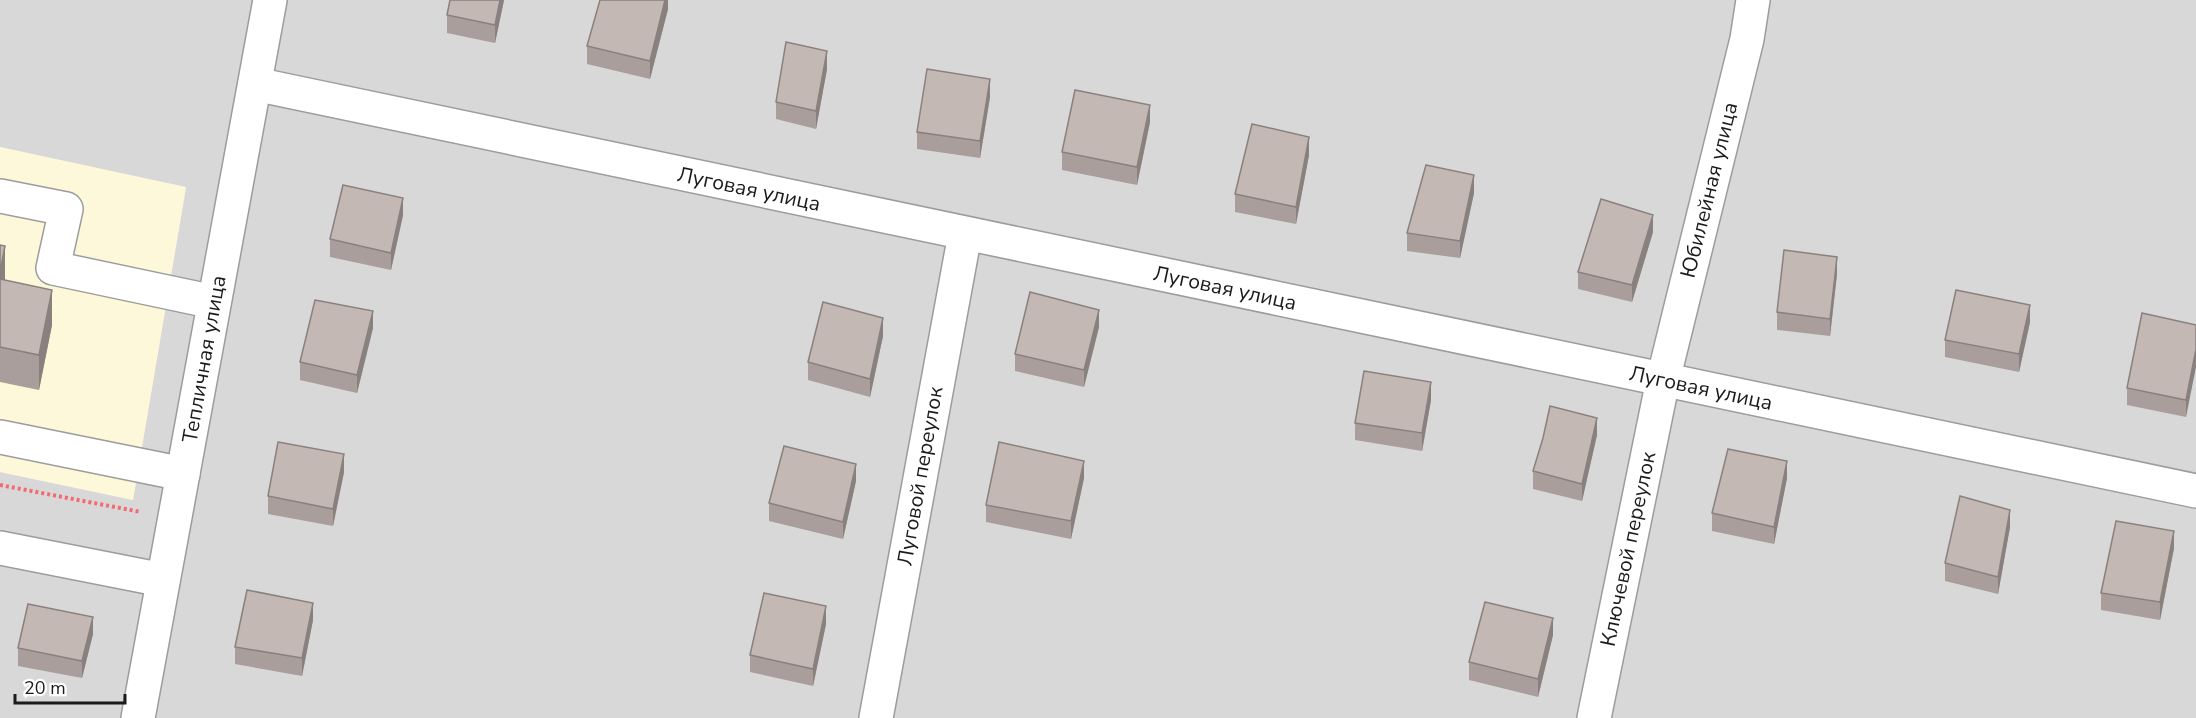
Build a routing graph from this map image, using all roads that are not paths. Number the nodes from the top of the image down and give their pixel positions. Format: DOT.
graph roads {
  1 [pos="270,0"];
  2 [pos="1753,0"];
  3 [pos="255,84"];
  4 [pos="0,196"];
  5 [pos="965,234"];
  6 [pos="214,302"];
  7 [pos="1663,380"];
  8 [pos="0,437"];
  9 [pos="183,474"];
  10 [pos="2196,491"];
  11 [pos="0,548"];
  12 [pos="163,580"];
  13 [pos="138,718"];
  14 [pos="876,718"];
  15 [pos="1594,718"];
  1 -- 3 [label="street, Тепличная улица"];
  2 -- 7 [label="street, Юбилейная улица"];
  3 -- 5 [label="street, Луговая улица"];
  3 -- 6 [label="street, Тепличная улица"];
  4 -- 6 [label="street"];
  5 -- 7 [label="street, Луговая улица"];
  5 -- 14 [label="street, Луговой переулок"];
  6 -- 9 [label="street, Тепличная улица"];
  7 -- 10 [label="street, Луговая улица"];
  7 -- 15 [label="street, Ключевой переулок"];
  8 -- 9 [label="street"];
  9 -- 12 [label="street, Тепличная улица"];
  11 -- 12 [label="street"];
  12 -- 13 [label="street, Тепличная улица"];
}
